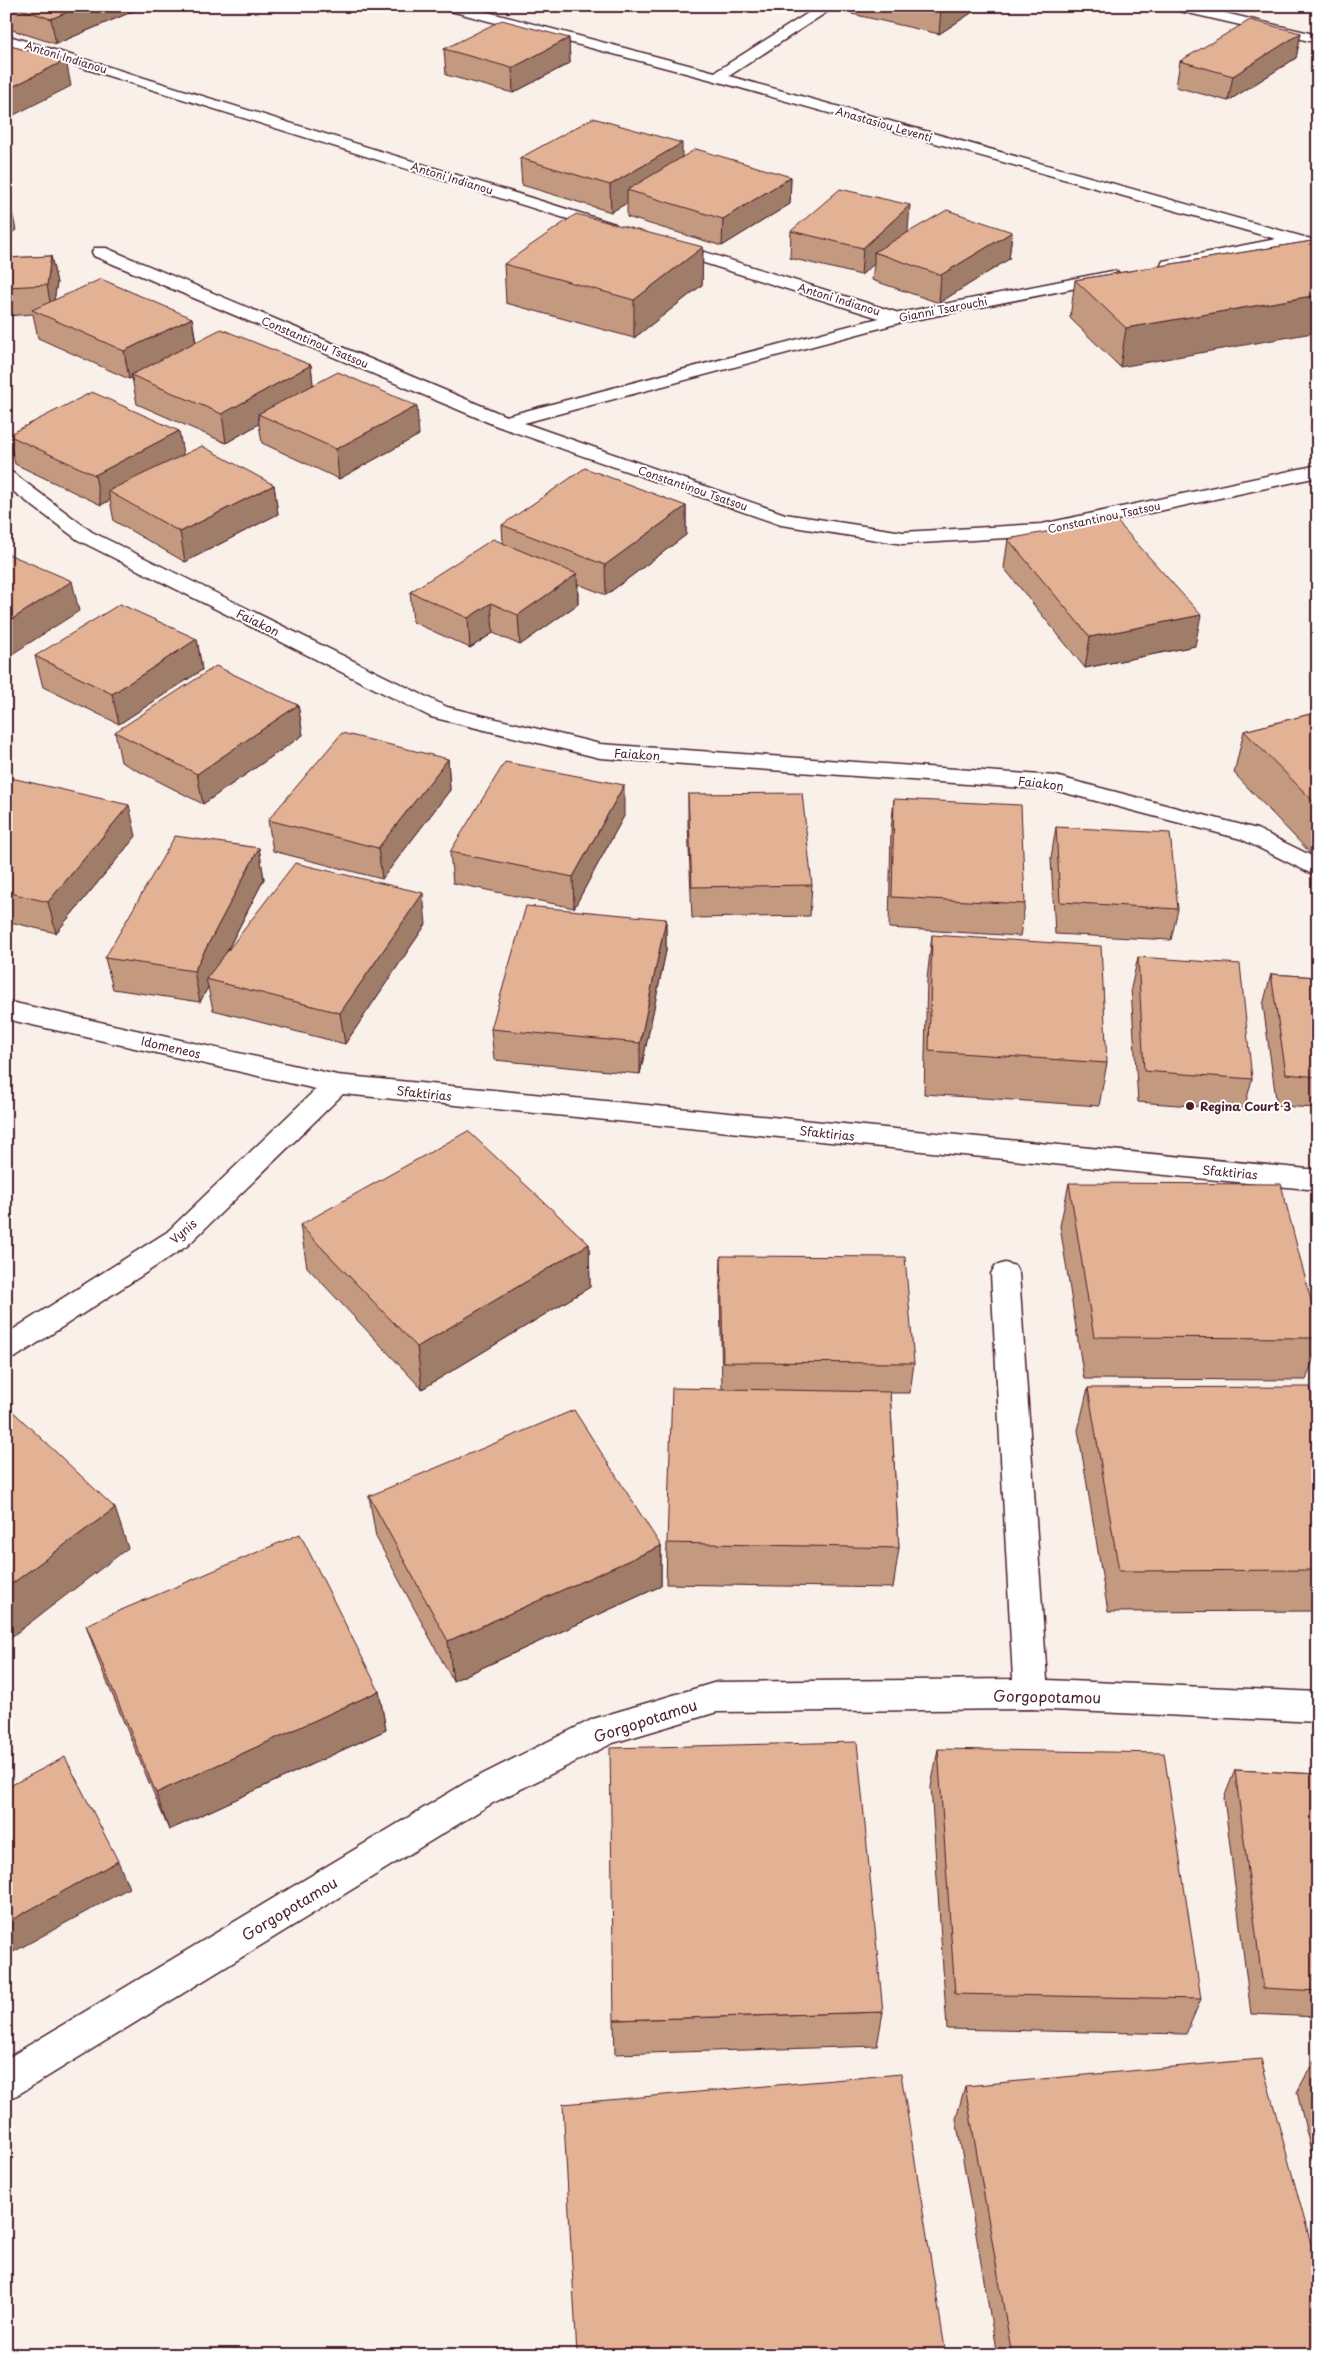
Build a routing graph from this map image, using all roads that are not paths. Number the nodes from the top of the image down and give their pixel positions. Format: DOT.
graph roads {
  1 [pos="448,6"];
  2 [pos="829,6"];
  3 [pos="1176,6"];
  4 [pos="6,39"];
  5 [pos="1318,39"];
  6 [pos="716,77"];
  7 [pos="626,233"];
  8 [pos="1300,240"];
  9 [pos="654,242"];
  10 [pos="1318,246"];
  11 [pos="100,252"];
  12 [pos="1153,268"];
  13 [pos="1134,272"];
  14 [pos="898,318"];
  15 [pos="504,422"];
  16 [pos="1311,473"];
  17 [pos="6,477"];
  18 [pos="1318,490"];
  19 [pos="1318,869"];
  20 [pos="6,1010"];
  21 [pos="336,1084"];
  22 [pos="1318,1180"];
  23 [pos="1005,1274"];
  24 [pos="6,1349"];
  25 [pos="1031,1694"];
  26 [pos="1318,1707"];
  27 [pos="6,2081"];
  1 -- 6 [label="street, Anastasiou Leventi"];
  2 -- 6 [label="street"];
  3 -- 5 [label="street"];
  4 -- 7 [label="street, Antoni Indianou"];
  6 -- 8 [label="street, Anastasiou Leventi"];
  8 -- 10 [label="street, Anastasiou Leventi"];
  8 -- 12 [label="street"];
  9 -- 14 [label="street, Antoni Indianou"];
  11 -- 15 [label="street, Constantinou Tsatsou"];
  13 -- 14 [label="street, Gianni Tsarouchi"];
  14 -- 15 [label="street, Gianni Tsarouchi"];
  15 -- 16 [label="street, Constantinou Tsatsou"];
  16 -- 18 [label="street"];
  17 -- 19 [label="street, Faiakon"];
  20 -- 21 [label="street, Idomeneos"];
  21 -- 22 [label="street, Sfaktirias"];
  21 -- 24 [label="street, Vynis"];
  23 -- 25 [label="street"];
  25 -- 26 [label="street, Gorgopotamou"];
  25 -- 27 [label="street, Gorgopotamou"];
}
